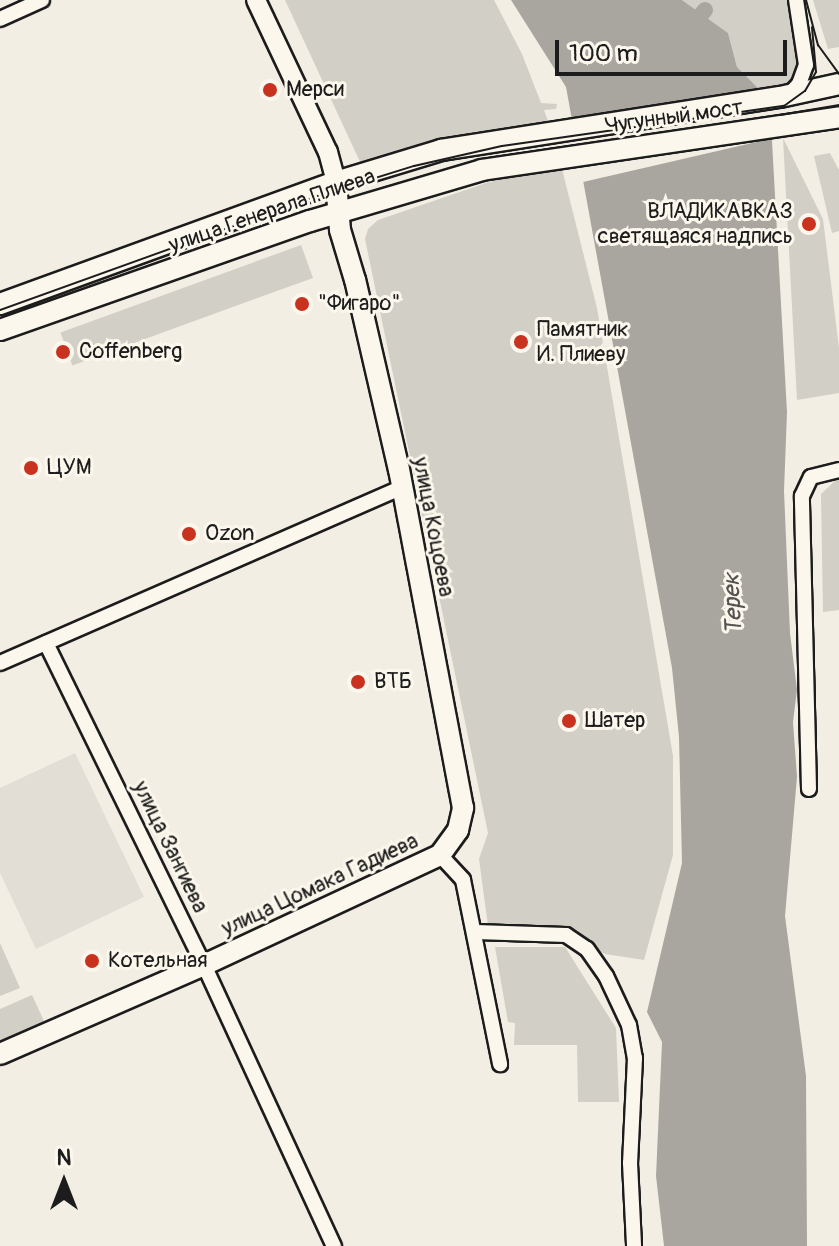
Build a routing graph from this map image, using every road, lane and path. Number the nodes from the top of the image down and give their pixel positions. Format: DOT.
graph roads {
  1 [pos="42,0"];
  2 [pos="256,0"];
  3 [pos="796,0"];
  4 [pos="0,19"];
  5 [pos="839,84"];
  6 [pos="784,96"];
  7 [pos="839,117"];
  8 [pos="558,130"];
  9 [pos="564,158"];
  10 [pos="336,182"];
  11 [pos="339,212"];
  12 [pos="0,304"];
  13 [pos="0,330"];
  14 [pos="839,470"];
  15 [pos="402,487"];
  16 [pos="46,643"];
  17 [pos="0,663"];
  18 [pos="809,789"];
  19 [pos="440,855"];
  20 [pos="476,932"];
  21 [pos="204,965"];
  22 [pos="0,1054"];
  23 [pos="500,1064"];
  24 [pos="334,1246"];
  25 [pos="634,1246"];
  1 -- 4 [label="street"];
  2 -- 10 [label="street, улица Коцоева"];
  3 -- 6 [label="street"];
  5 -- 6 [label="main road, Чугунный мост"];
  6 -- 8 [label="main road, Чугунный мост"];
  7 -- 9 [label="main road, Чугунный мост"];
  8 -- 10 [label="main road, улица Генерала Плиева"];
  9 -- 11 [label="main road, улица Генерала Плиева"];
  10 -- 11 [label="main road, улица Коцоева"];
  10 -- 12 [label="main road, улица Генерала Плиева"];
  11 -- 13 [label="main road, улица Генерала Плиева"];
  11 -- 15 [label="main road, улица Коцоева"];
  14 -- 18 [label="street"];
  15 -- 16 [label="street"];
  15 -- 19 [label="main road, улица Коцоева"];
  16 -- 17 [label="street"];
  16 -- 21 [label="street, улица Зангиева"];
  19 -- 20 [label="street"];
  19 -- 21 [label="main road, улица Цомака Гадиева"];
  20 -- 23 [label="street"];
  20 -- 25 [label="street"];
  21 -- 22 [label="main road, улица Цомака Гадиева"];
  21 -- 24 [label="street, улица Зангиева"];
}
